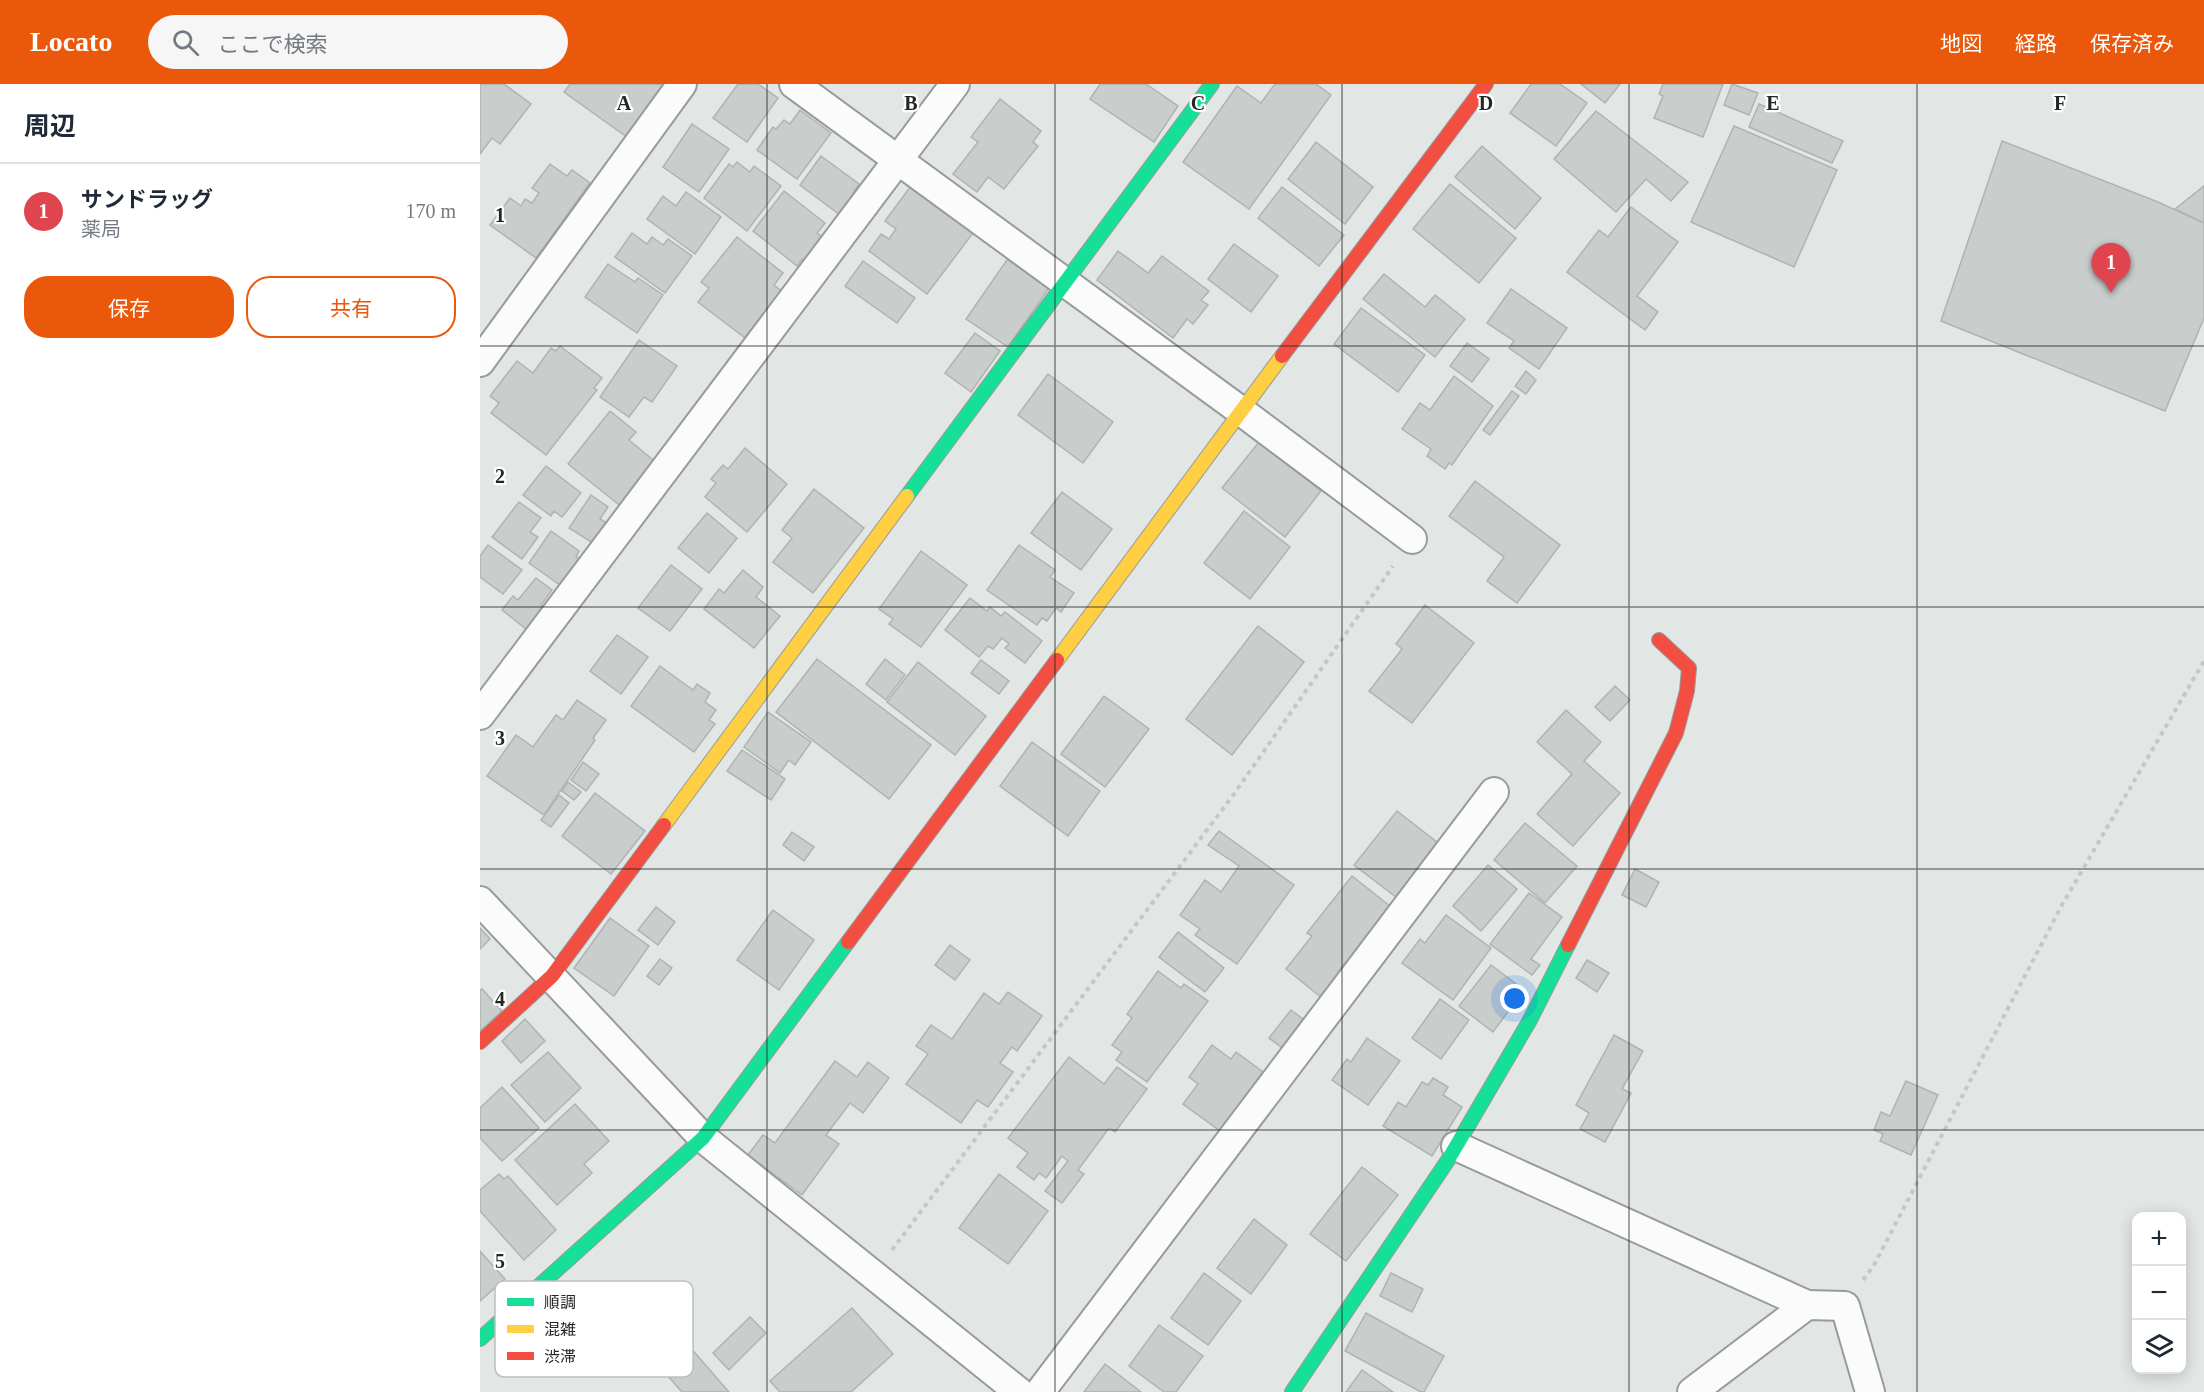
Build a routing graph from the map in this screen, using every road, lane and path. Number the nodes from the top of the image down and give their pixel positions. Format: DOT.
graph roads {
  1 [pos="682,84"];
  2 [pos="794,84"];
  3 [pos="955,84"];
  4 [pos="1212,84"];
  5 [pos="1486,84"];
  6 [pos="899,161"];
  7 [pos="1064,282"];
  8 [pos="480,362"];
  9 [pos="1241,411"];
  10 [pos="1412,539"];
  11 [pos="1659,640"];
  12 [pos="2204,661"];
  13 [pos="480,715"];
  14 [pos="1494,792"];
  15 [pos="480,902"];
  16 [pos="552,976"];
  17 [pos="480,1042"];
  18 [pos="703,1138"];
  19 [pos="1456,1146"];
  20 [pos="874,1275"];
  21 [pos="544,1281"];
  22 [pos="1807,1305"];
  23 [pos="1845,1306"];
  24 [pos="495,1325"];
  25 [pos="480,1339"];
  26 [pos="1019,1392"];
  27 [pos="1040,1392"];
  28 [pos="1292,1392"];
  29 [pos="1692,1392"];
  30 [pos="1870,1392"];
  1 -- 8 [label="street"];
  2 -- 6 [label="street"];
  3 -- 6 [label="street"];
  4 -- 7 [label="street"];
  5 -- 9 [label="street"];
  6 -- 7 [label="street"];
  6 -- 13 [label="street"];
  7 -- 9 [label="street"];
  7 -- 16 [label="street"];
  9 -- 10 [label="street"];
  9 -- 18 [label="street"];
  10 -- 20 [label="path"];
  11 -- 19 [label="street"];
  12 -- 23 [label="path"];
  14 -- 27 [label="street"];
  15 -- 16 [label="street"];
  16 -- 17 [label="street"];
  16 -- 18 [label="street"];
  18 -- 20 [label="street"];
  18 -- 21 [label="street"];
  19 -- 22 [label="street"];
  19 -- 28 [label="street"];
  20 -- 26 [label="street"];
  22 -- 23 [label="street"];
  22 -- 29 [label="street"];
  23 -- 30 [label="street"];
  24 -- 25 [label="street"];
}
